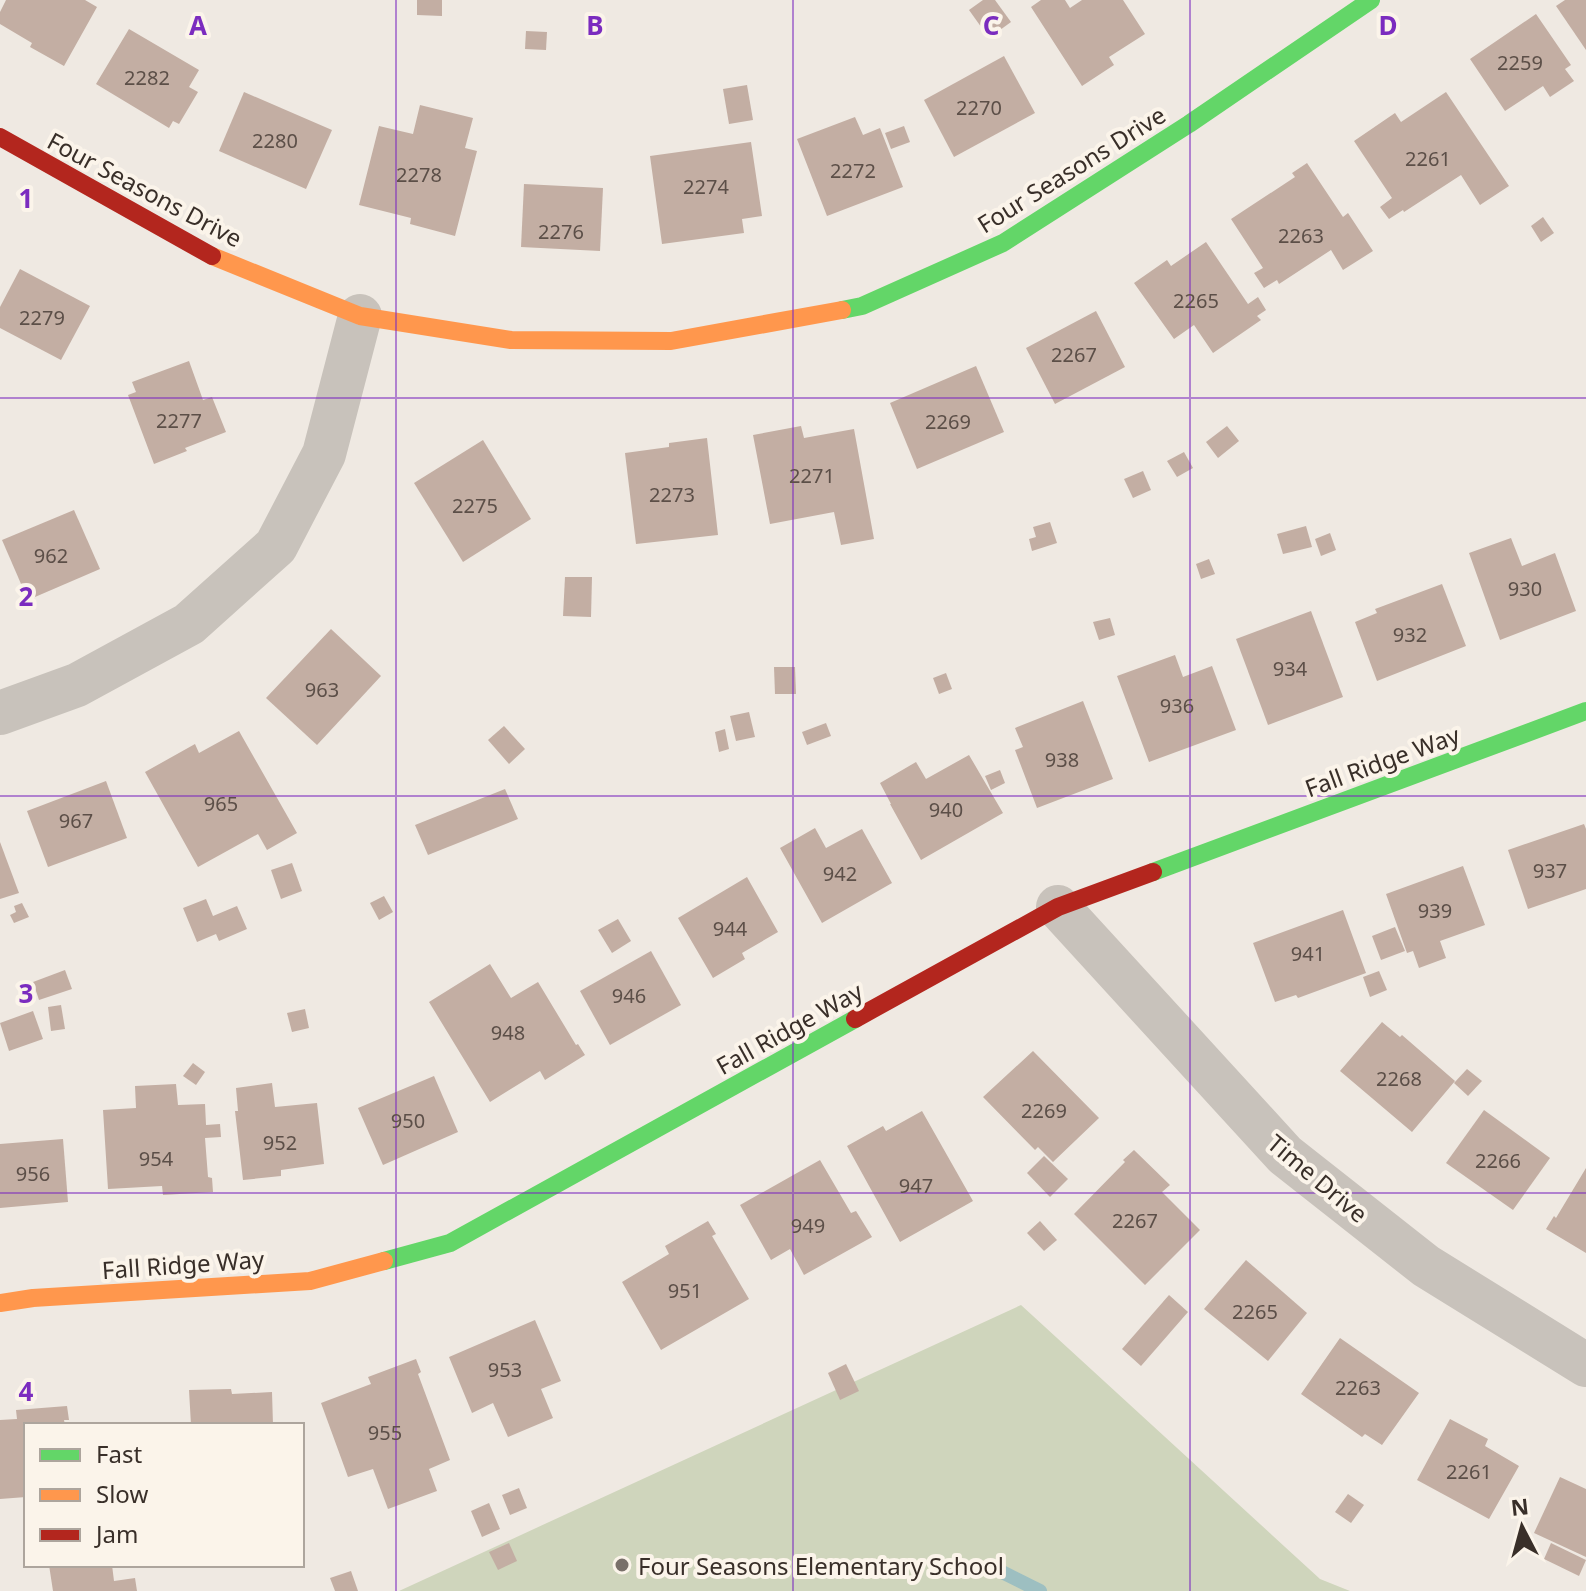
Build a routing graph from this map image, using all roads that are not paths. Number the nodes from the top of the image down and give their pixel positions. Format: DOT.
graph roads {
  1 [pos="1371,0"];
  2 [pos="0,137"];
  3 [pos="360,316"];
  4 [pos="1586,711"];
  5 [pos="0,713"];
  6 [pos="1058,907"];
  7 [pos="0,1303"];
  8 [pos="1586,1365"];
  1 -- 3 [label="street, Four Seasons Drive"];
  2 -- 3 [label="street, Four Seasons Drive"];
  3 -- 5 [label="street"];
  4 -- 6 [label="street, Fall Ridge Way"];
  6 -- 7 [label="street, Fall Ridge Way"];
  6 -- 8 [label="street, Time Drive"];
}
